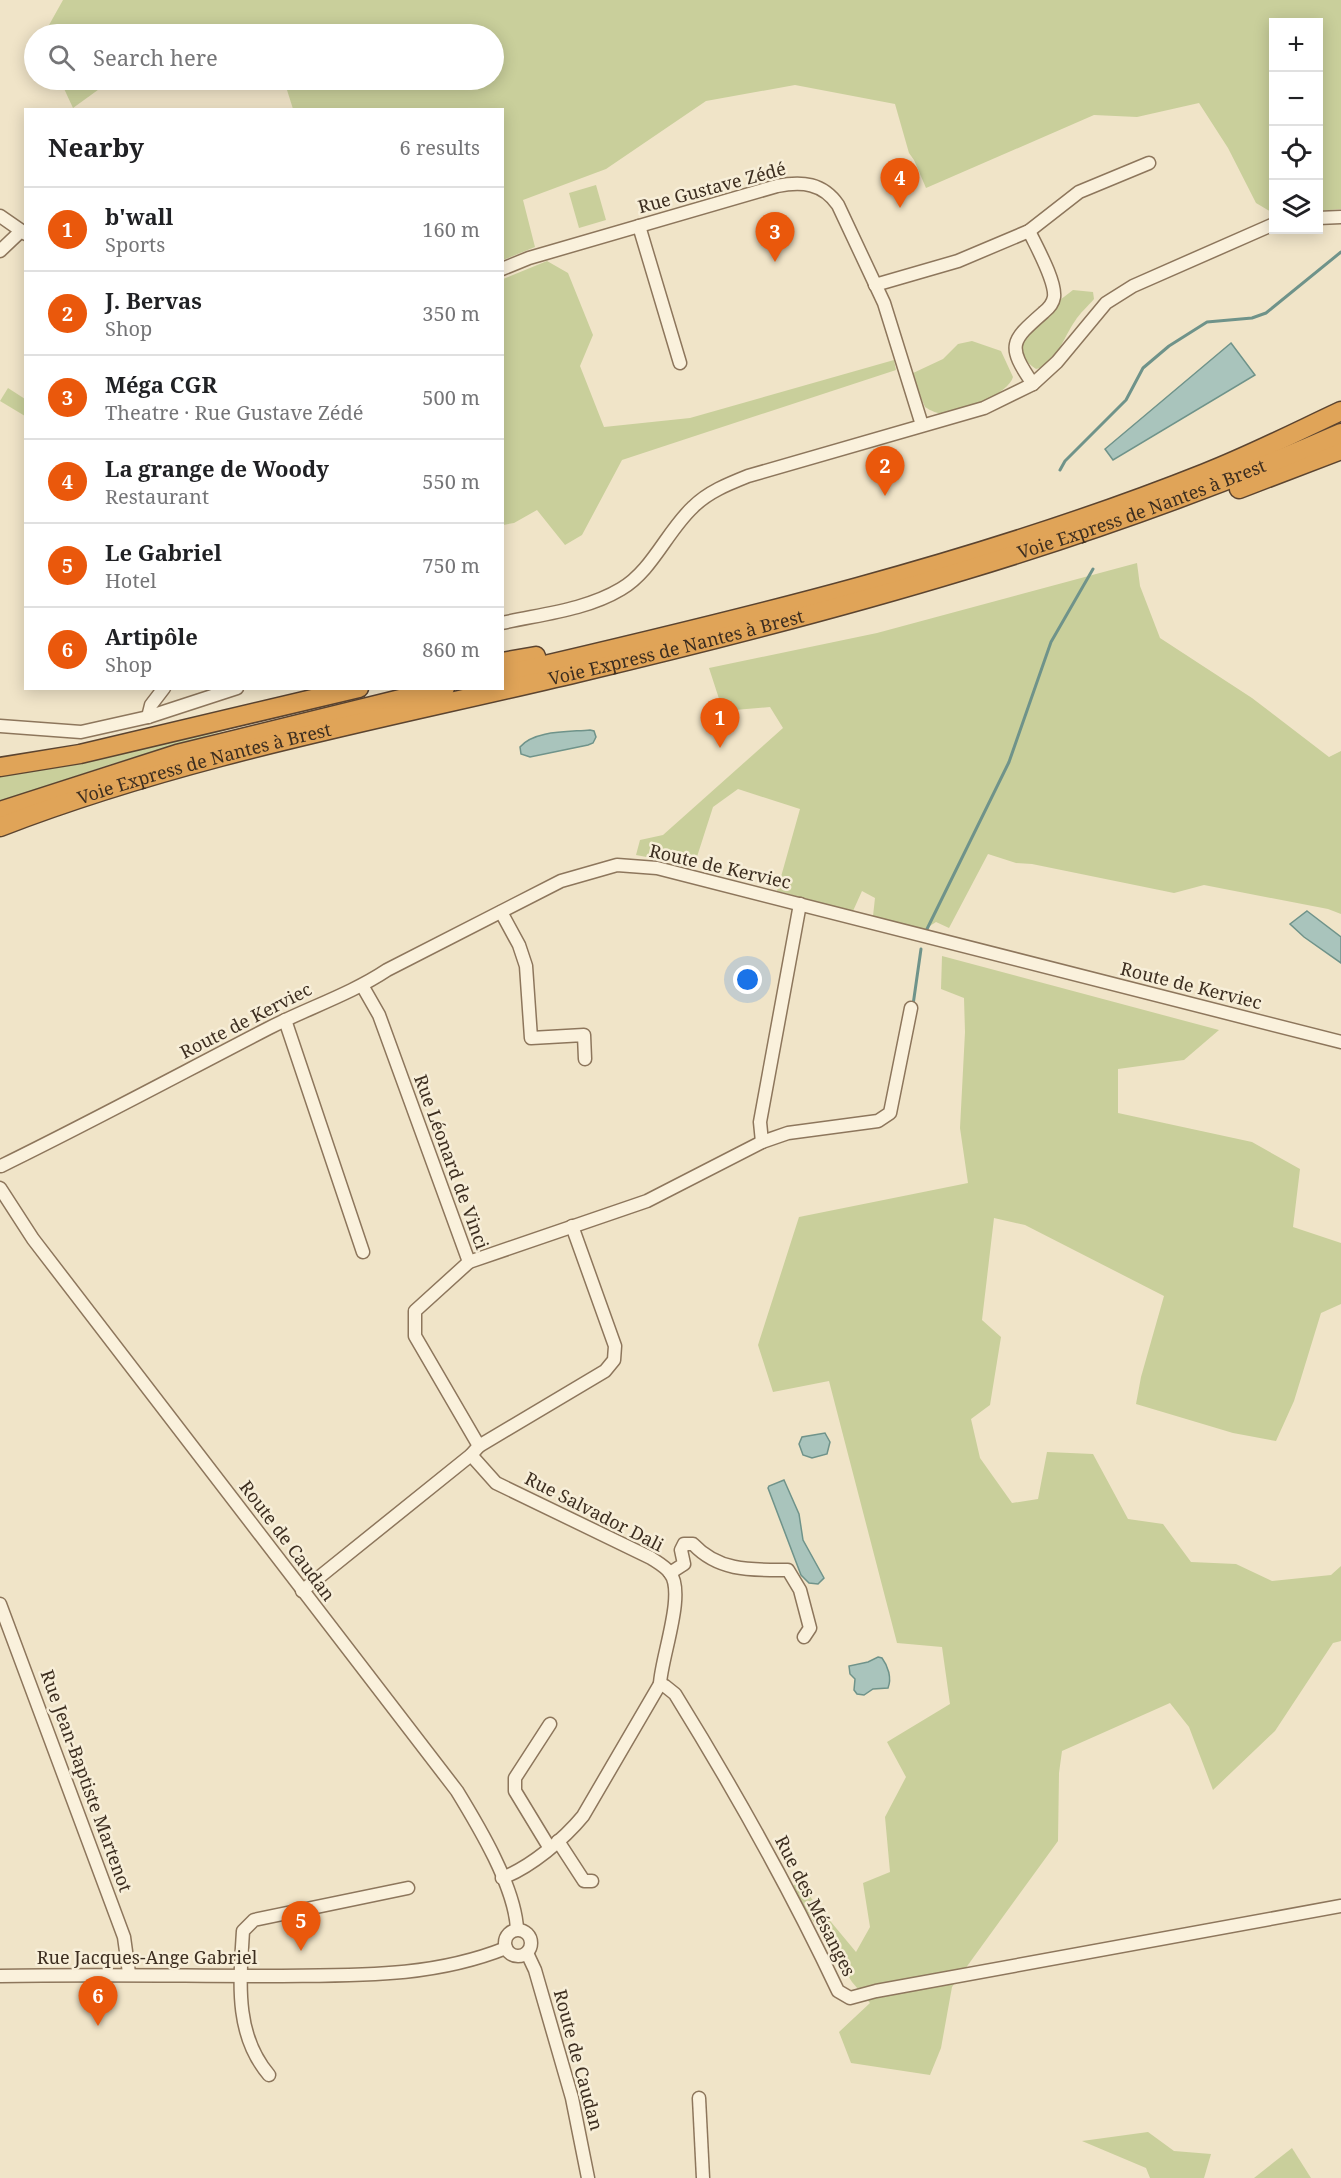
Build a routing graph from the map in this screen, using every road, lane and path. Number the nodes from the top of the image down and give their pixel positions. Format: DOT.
graph roads {
  1 [pos="1149,163"];
  2 [pos="0,216"];
  3 [pos="1341,217"];
  4 [pos="1323,218"];
  5 [pos="639,226"];
  6 [pos="1269,226"];
  7 [pos="1029,231"];
  8 [pos="23,233"];
  9 [pos="0,251"];
  10 [pos="504,268"];
  11 [pos="875,285"];
  12 [pos="680,363"];
  13 [pos="1033,384"];
  14 [pos="1341,411"];
  15 [pos="922,425"];
  16 [pos="1341,433"];
  17 [pos="1341,450"];
  18 [pos="1140,515"];
  19 [pos="504,623"];
  20 [pos="685,630"];
  21 [pos="504,662"];
  22 [pos="504,675"];
  23 [pos="504,689"];
  24 [pos="162,690"];
  25 [pos="231,690"];
  26 [pos="351,690"];
  27 [pos="437,690"];
  28 [pos="500,690"];
  29 [pos="148,717"];
  30 [pos="0,726"];
  31 [pos="261,746"];
  32 [pos="0,767"];
  33 [pos="0,811"];
  34 [pos="0,827"];
  35 [pos="0,838"];
  36 [pos="800,904"];
  37 [pos="501,912"];
  38 [pos="363,987"];
  39 [pos="911,1008"];
  40 [pos="285,1020"];
  41 [pos="1341,1042"];
  42 [pos="585,1059"];
  43 [pos="762,1142"];
  44 [pos="0,1165"];
  45 [pos="0,1172"];
  46 [pos="0,1188"];
  47 [pos="572,1226"];
  48 [pos="363,1252"];
  49 [pos="469,1262"];
  50 [pos="475,1450"];
  51 [pos="670,1573"];
  52 [pos="302,1591"];
  53 [pos="0,1604"];
  54 [pos="804,1637"];
  55 [pos="660,1684"];
  56 [pos="550,1725"];
  57 [pos="554,1844"];
  58 [pos="502,1878"];
  59 [pos="592,1881"];
  60 [pos="408,1888"];
  61 [pos="1341,1906"];
  62 [pos="517,1929"];
  63 [pos="506,1948"];
  64 [pos="527,1953"];
  65 [pos="129,1973"];
  66 [pos="0,1976"];
  67 [pos="241,1976"];
  68 [pos="269,2074"];
  69 [pos="699,2098"];
  70 [pos="588,2178"];
  71 [pos="703,2178"];
  1 -- 7 [label="street"];
  2 -- 8 [label="street"];
  3 -- 4 [label="street"];
  5 -- 10 [label="street, Rue Gustave Zédé"];
  5 -- 11 [label="street, Rue Gustave Zédé"];
  5 -- 12 [label="street"];
  6 -- 13 [label="street"];
  7 -- 11 [label="street"];
  7 -- 13 [label="street"];
  8 -- 9 [label="street"];
  11 -- 15 [label="street, Rue Gustave Zédé"];
  13 -- 15 [label="street"];
  14 -- 20 [label="highway, Voie Express de Nantes à Brest"];
  15 -- 19 [label="street"];
  16 -- 18 [label="highway, Voie Express de Nantes à Brest"];
  17 -- 18 [label="highway"];
  18 -- 23 [label="highway, Voie Express de Nantes à Brest"];
  20 -- 21 [label="highway"];
  20 -- 22 [label="highway, Voie Express de Nantes à Brest"];
  24 -- 29 [label="street"];
  25 -- 29 [label="street"];
  26 -- 32 [label="highway"];
  27 -- 33 [label="highway, Voie Express de Nantes à Brest"];
  28 -- 31 [label="highway, Voie Express de Nantes à Brest"];
  29 -- 30 [label="street"];
  31 -- 34 [label="highway, Voie Express de Nantes à Brest"];
  31 -- 35 [label="highway"];
  36 -- 37 [label="street, Route de Kerviec"];
  36 -- 41 [label="street, Route de Kerviec"];
  36 -- 43 [label="street"];
  37 -- 38 [label="street, Route de Kerviec"];
  37 -- 42 [label="street"];
  38 -- 40 [label="street, Route de Kerviec"];
  38 -- 49 [label="street, Rue Léonard de Vinci"];
  39 -- 43 [label="street"];
  40 -- 44 [label="street, Route de Kerviec"];
  40 -- 48 [label="street"];
  43 -- 47 [label="street"];
  44 -- 45 [label="street"];
  46 -- 52 [label="street, Route de Caudan"];
  47 -- 49 [label="street"];
  47 -- 50 [label="street"];
  49 -- 50 [label="street, Rue Léonard de Vinci"];
  50 -- 51 [label="street, Rue Salvador Dali"];
  50 -- 52 [label="street"];
  51 -- 54 [label="street"];
  51 -- 55 [label="street, Rue Salvador Dali"];
  52 -- 58 [label="street, Route de Caudan"];
  53 -- 65 [label="street, Rue Jean-Baptiste Martenot"];
  55 -- 57 [label="street"];
  55 -- 61 [label="street, Rue des Mésanges"];
  56 -- 57 [label="street"];
  57 -- 58 [label="street"];
  57 -- 59 [label="street"];
  58 -- 62 [label="street, Route de Caudan"];
  60 -- 67 [label="street"];
  62 -- 63 [label="street"];
  62 -- 64 [label="street, Route de Caudan"];
  63 -- 64 [label="street"];
  63 -- 67 [label="street, Rue Jacques-Ange Gabriel"];
  64 -- 70 [label="street, Route de Caudan"];
  65 -- 66 [label="street, Rue Jacques-Ange Gabriel"];
  65 -- 67 [label="street, Rue Jacques-Ange Gabriel"];
  67 -- 68 [label="street"];
  69 -- 71 [label="street"];
}
